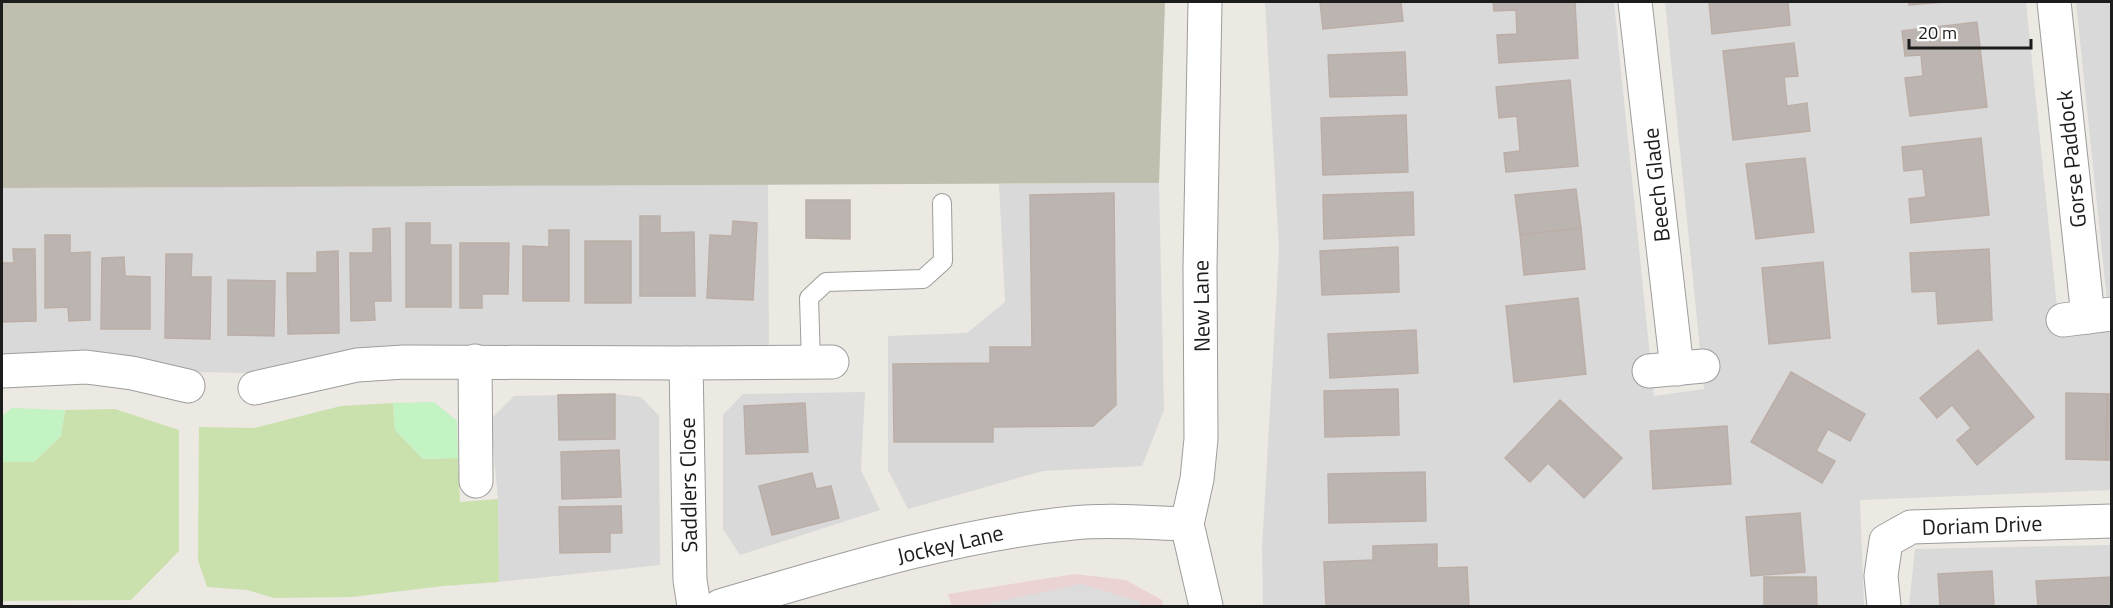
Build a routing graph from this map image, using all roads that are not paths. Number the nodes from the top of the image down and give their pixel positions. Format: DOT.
graph roads {
  1 [pos="1205,2"];
  2 [pos="1635,2"];
  3 [pos="2054,2"];
  4 [pos="942,203"];
  5 [pos="2088,317"];
  6 [pos="475,361"];
  7 [pos="821,362"];
  8 [pos="686,363"];
  9 [pos="1676,369"];
  10 [pos="2,371"];
  11 [pos="188,386"];
  12 [pos="255,388"];
  13 [pos="476,481"];
  14 [pos="2112,520"];
  15 [pos="1187,525"];
  16 [pos="694,606"];
  17 [pos="720,606"];
  18 [pos="1206,606"];
  19 [pos="1884,606"];
  1 -- 15 [label="street, New Lane"];
  2 -- 9 [label="street, Beech Glade"];
  3 -- 5 [label="street, Gorse Paddock"];
  4 -- 7 [label="lane"];
  6 -- 8 [label="street"];
  6 -- 12 [label="street"];
  6 -- 13 [label="street"];
  7 -- 8 [label="street"];
  8 -- 16 [label="street, Saddlers Close"];
  10 -- 11 [label="street"];
  14 -- 19 [label="street, Doriam Drive"];
  15 -- 17 [label="street, Jockey Lane"];
  15 -- 18 [label="street, New Lane"];
}
